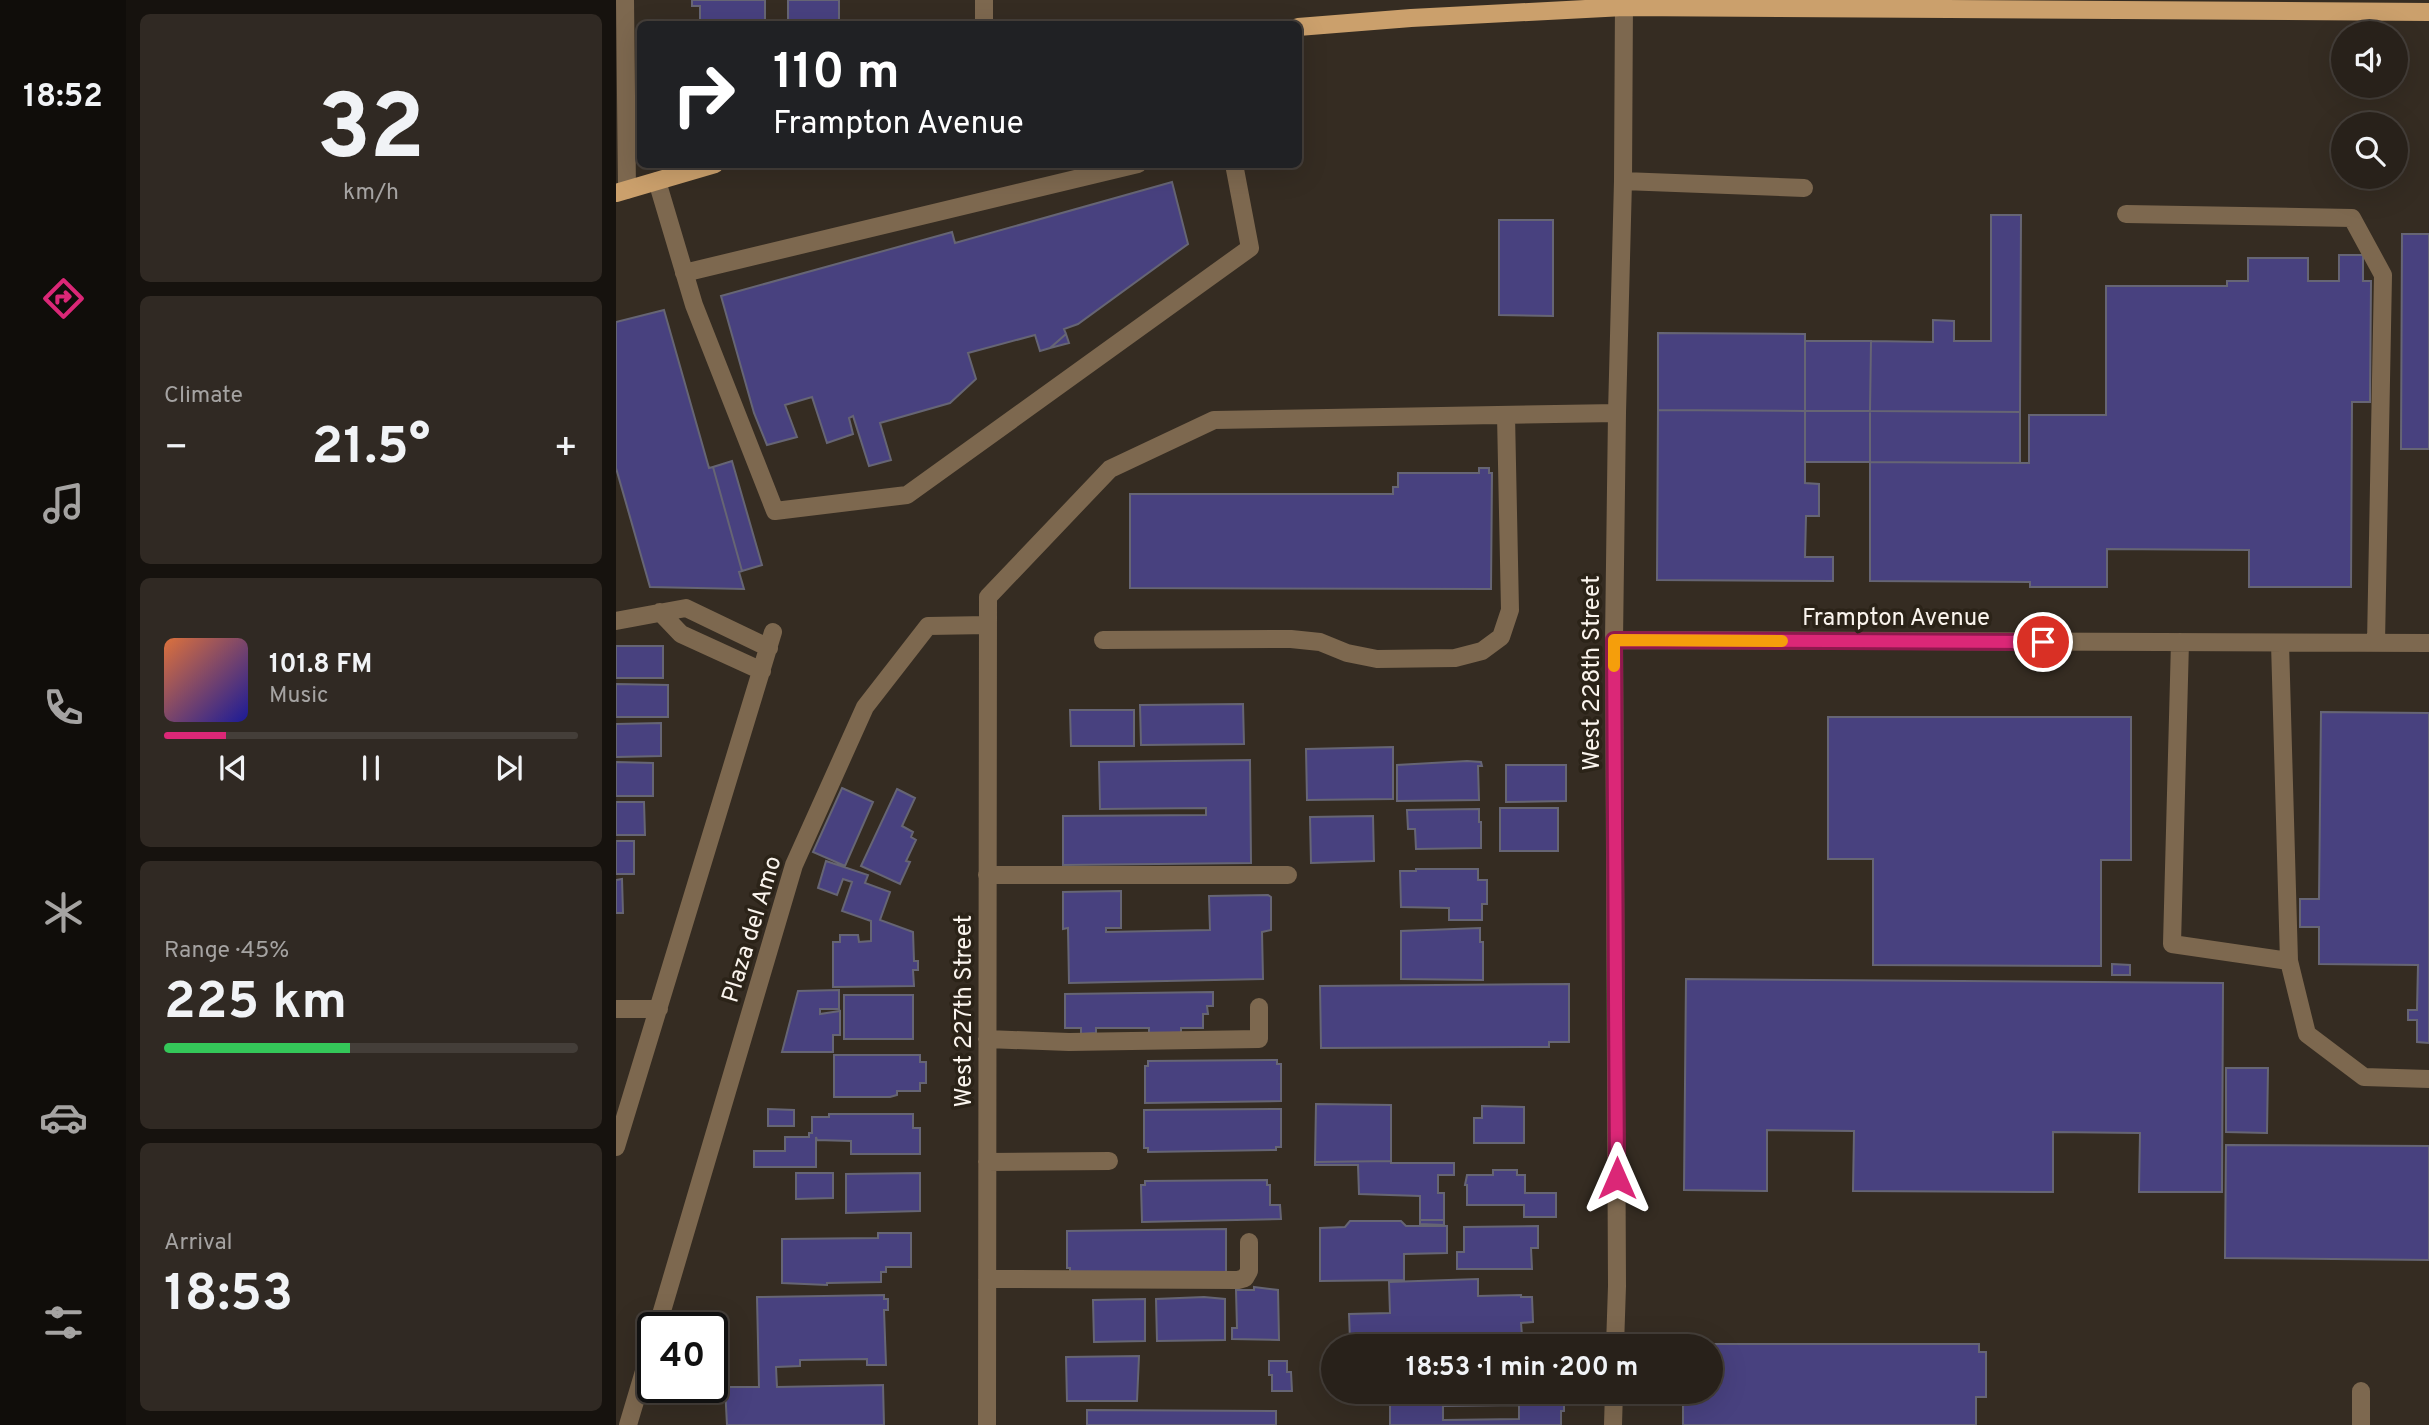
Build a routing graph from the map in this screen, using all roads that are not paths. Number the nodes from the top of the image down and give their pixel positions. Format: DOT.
graph roads {
  1 [pos="625,0"];
  2 [pos="984,0"];
  3 [pos="1624,3"];
  4 [pos="2429,12"];
  5 [pos="984,21"];
  6 [pos="1302,27"];
  7 [pos="701,168"];
  8 [pos="1121,168"];
  9 [pos="1235,168"];
  10 [pos="657,181"];
  11 [pos="1623,181"];
  12 [pos="1804,188"];
  13 [pos="622,191"];
  14 [pos="2126,214"];
  15 [pos="684,273"];
  16 [pos="1617,413"];
  17 [pos="1506,415"];
  18 [pos="660,612"];
  19 [pos="616,621"];
  20 [pos="988,625"];
  21 [pos="1103,640"];
  22 [pos="1614,640"];
  23 [pos="2180,642"];
  24 [pos="2280,643"];
  25 [pos="2376,643"];
  26 [pos="2429,643"];
  27 [pos="762,671"];
  28 [pos="1288,874"];
  29 [pos="987,875"];
  30 [pos="2289,961"];
  31 [pos="1259,1007"];
  32 [pos="616,1009"];
  33 [pos="659,1009"];
  34 [pos="987,1039"];
  35 [pos="2429,1079"];
  36 [pos="616,1147"];
  37 [pos="1109,1161"];
  38 [pos="987,1163"];
  39 [pos="1249,1242"];
  40 [pos="987,1279"];
  41 [pos="661,1312"];
  42 [pos="1616,1334"];
  43 [pos="2361,1391"];
  44 [pos="637,1395"];
  45 [pos="1614,1404"];
  46 [pos="628,1425"];
  47 [pos="987,1425"];
  48 [pos="1613,1425"];
  49 [pos="2361,1425"];
  1 -- 13 [label="street"];
  2 -- 5 [label="street"];
  3 -- 4 [label="main road"];
  3 -- 6 [label="main road"];
  3 -- 11 [label="street, West 228th Street"];
  7 -- 10 [label="main road"];
  8 -- 15 [label="street"];
  9 -- 15 [label="street"];
  10 -- 13 [label="main road"];
  10 -- 15 [label="street"];
  11 -- 12 [label="street"];
  11 -- 16 [label="street, West 228th Street"];
  14 -- 25 [label="street"];
  16 -- 17 [label="street"];
  16 -- 22 [label="street, West 228th Street"];
  17 -- 20 [label="street, West 227th Street"];
  17 -- 21 [label="street"];
  18 -- 19 [label="street"];
  18 -- 27 [label="street"];
  18 -- 27 [label="street"];
  20 -- 29 [label="street, West 227th Street"];
  20 -- 41 [label="street, Plaza del Amo"];
  22 -- 23 [label="street, Frampton Avenue"];
  22 -- 42 [label="street, West 228th Street"];
  23 -- 24 [label="street, Frampton Avenue"];
  23 -- 30 [label="street"];
  24 -- 25 [label="street, Frampton Avenue"];
  24 -- 30 [label="street"];
  25 -- 26 [label="street, Frampton Avenue"];
  27 -- 33 [label="street"];
  28 -- 29 [label="street"];
  29 -- 34 [label="street, West 227th Street"];
  30 -- 35 [label="street"];
  31 -- 34 [label="street"];
  32 -- 33 [label="street"];
  33 -- 36 [label="street"];
  34 -- 38 [label="street, West 227th Street"];
  37 -- 38 [label="street"];
  38 -- 40 [label="street, West 227th Street"];
  39 -- 40 [label="street"];
  40 -- 47 [label="street, West 227th Street"];
  43 -- 49 [label="street"];
  44 -- 46 [label="street"];
  45 -- 48 [label="street"];
}
